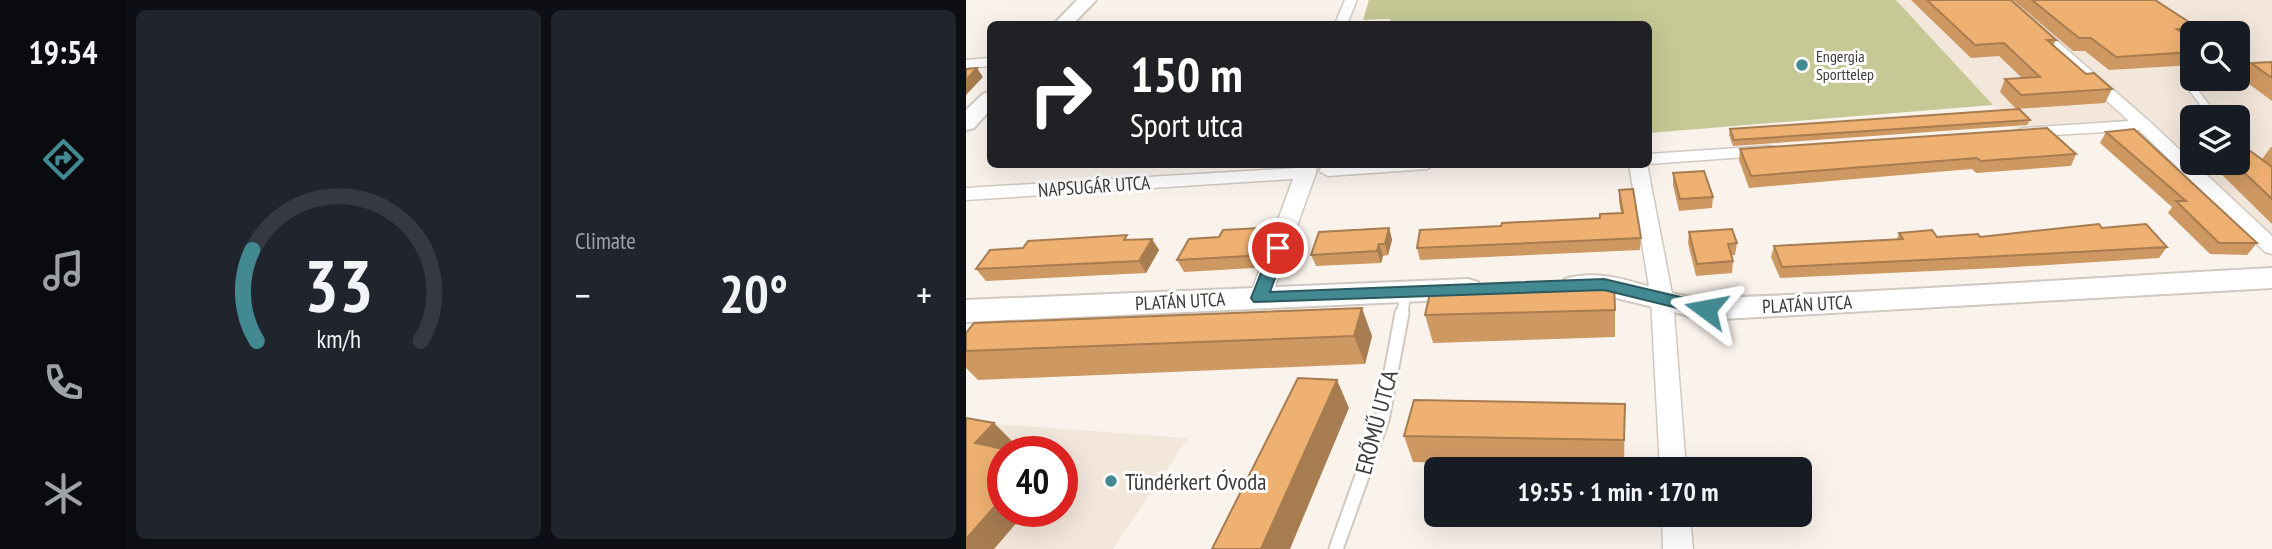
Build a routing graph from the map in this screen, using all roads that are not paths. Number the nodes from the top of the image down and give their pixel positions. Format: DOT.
graph roads {
  1 [pos="1087,0"];
  2 [pos="1351,0"];
  3 [pos="2002,0"];
  4 [pos="1066,21"];
  5 [pos="1342,21"];
  6 [pos="987,62"];
  7 [pos="966,64"];
  8 [pos="2194,91"];
  9 [pos="987,101"];
  10 [pos="2205,105"];
  11 [pos="966,123"];
  12 [pos="2143,124"];
  13 [pos="2004,134"];
  14 [pos="1785,150"];
  15 [pos="1652,159"];
  16 [pos="1337,168"];
  17 [pos="1639,168"];
  18 [pos="1314,169"];
  19 [pos="966,194"];
  20 [pos="2272,247"];
  21 [pos="2272,278"];
  22 [pos="1551,287"];
  23 [pos="1498,288"];
  24 [pos="1406,292"];
  25 [pos="1259,298"];
  26 [pos="1662,299"];
  27 [pos="966,311"];
  28 [pos="1672,457"];
  29 [pos="1676,527"];
  30 [pos="1336,549"];
  31 [pos="1678,549"];
  1 -- 4 [label="street"];
  2 -- 5 [label="street"];
  3 -- 12 [label="street"];
  6 -- 7 [label="street"];
  8 -- 10 [label="lane"];
  9 -- 11 [label="street"];
  12 -- 13 [label="street"];
  12 -- 20 [label="street"];
  14 -- 15 [label="street"];
  16 -- 18 [label="street, NAPSUGÁR UTCA"];
  17 -- 26 [label="street"];
  18 -- 19 [label="street, NAPSUGÁR UTCA"];
  18 -- 25 [label="street"];
  21 -- 26 [label="street, PLATÁN UTCA"];
  22 -- 26 [label="street, PLATÁN UTCA"];
  23 -- 24 [label="street, PLATÁN UTCA"];
  24 -- 25 [label="street, PLATÁN UTCA"];
  24 -- 30 [label="lane, ERŐMŰ UTCA"];
  25 -- 27 [label="street, PLATÁN UTCA"];
  26 -- 28 [label="street"];
  29 -- 31 [label="street"];
}
